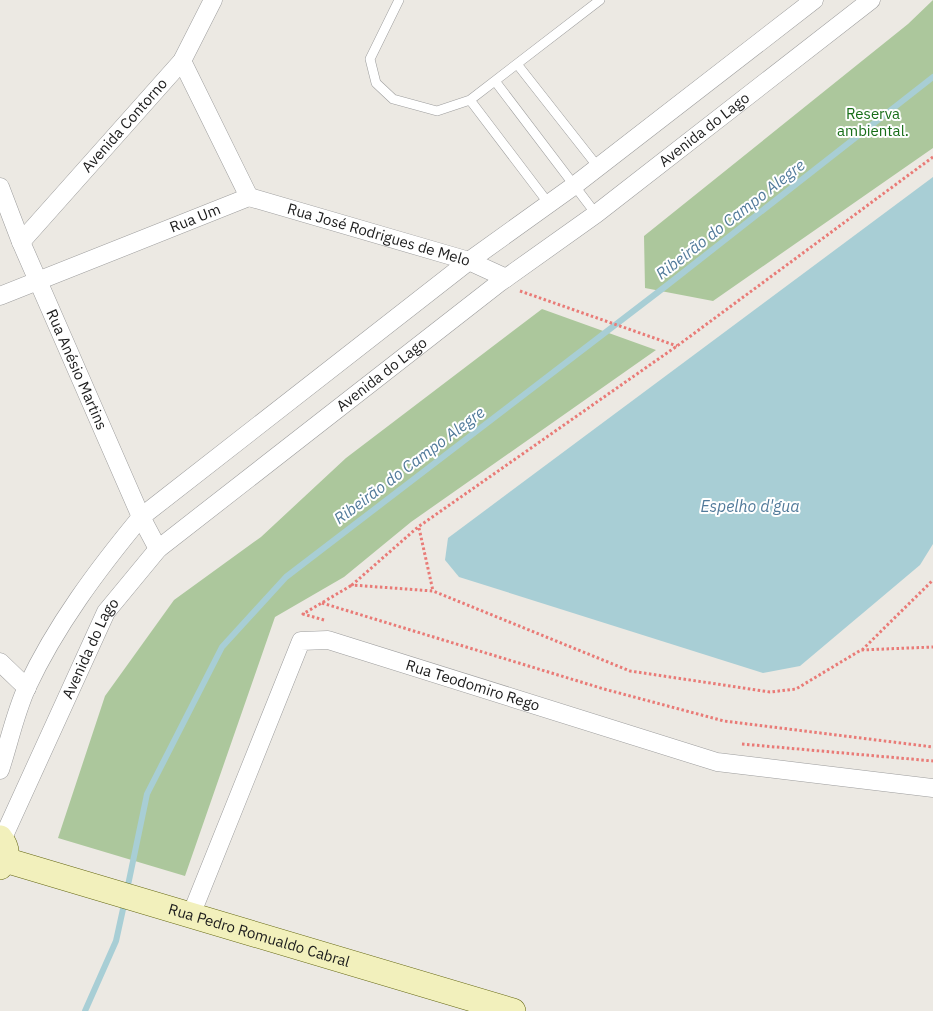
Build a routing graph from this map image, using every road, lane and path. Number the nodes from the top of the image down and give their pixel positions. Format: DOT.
graph roads {
  1 [pos="213,0"];
  2 [pos="399,0"];
  3 [pos="600,0"];
  4 [pos="814,0"];
  5 [pos="871,0"];
  6 [pos="182,61"];
  7 [pos="517,64"];
  8 [pos="495,81"];
  9 [pos="470,100"];
  10 [pos="933,158"];
  11 [pos="598,167"];
  12 [pos="576,185"];
  13 [pos="0,187"];
  14 [pos="249,197"];
  15 [pos="549,204"];
  16 [pos="596,214"];
  17 [pos="21,242"];
  18 [pos="469,261"];
  19 [pos="502,280"];
  20 [pos="40,282"];
  21 [pos="0,296"];
  22 [pos="678,346"];
  23 [pos="141,517"];
  24 [pos="418,528"];
  25 [pos="158,549"];
  26 [pos="933,580"];
  27 [pos="352,585"];
  28 [pos="433,591"];
  29 [pos="322,603"];
  30 [pos="332,622"];
  31 [pos="933,647"];
  32 [pos="861,650"];
  33 [pos="0,662"];
  34 [pos="27,688"];
  35 [pos="732,743"];
  36 [pos="933,747"];
  37 [pos="933,761"];
  38 [pos="0,770"];
  39 [pos="933,788"];
  40 [pos="2,851"];
  41 [pos="191,915"];
  42 [pos="513,1011"];
  1 -- 6 [label="street, Avenida Contorno"];
  2 -- 9 [label="lane"];
  3 -- 7 [label="lane"];
  4 -- 11 [label="street"];
  5 -- 16 [label="street, Avenida do Lago"];
  6 -- 14 [label="street"];
  6 -- 17 [label="street, Avenida Contorno"];
  7 -- 8 [label="lane"];
  7 -- 11 [label="lane"];
  8 -- 9 [label="lane"];
  8 -- 12 [label="lane"];
  9 -- 15 [label="lane"];
  10 -- 22 [label="path"];
  11 -- 12 [label="street"];
  12 -- 15 [label="street"];
  12 -- 16 [label="lane"];
  13 -- 17 [label="street, Rua Anésio Martins"];
  14 -- 18 [label="street, Rua José Rodrigues de Melo"];
  14 -- 20 [label="street, Rua Um"];
  15 -- 18 [label="street"];
  16 -- 19 [label="street, Avenida do Lago"];
  17 -- 20 [label="street, Rua Anésio Martins"];
  18 -- 19 [label="street, Rua José Rodrigues de Melo"];
  18 -- 23 [label="street"];
  19 -- 22 [label="path"];
  19 -- 25 [label="street, Avenida do Lago"];
  20 -- 21 [label="street, Rua Um"];
  20 -- 23 [label="street, Rua Anésio Martins"];
  22 -- 24 [label="path"];
  23 -- 25 [label="street, Rua Anésio Martins"];
  23 -- 34 [label="street"];
  24 -- 27 [label="path"];
  24 -- 28 [label="path"];
  25 -- 40 [label="street, Avenida do Lago"];
  26 -- 32 [label="path"];
  27 -- 28 [label="path"];
  27 -- 29 [label="path"];
  28 -- 32 [label="path"];
  29 -- 30 [label="path"];
  29 -- 36 [label="path"];
  31 -- 32 [label="path"];
  33 -- 34 [label="street"];
  34 -- 38 [label="street"];
  35 -- 37 [label="path"];
  39 -- 41 [label="street, Rua Teodomiro Rego"];
  40 -- 41 [label="street, Rua Pedro Romualdo Cabral"];
  41 -- 42 [label="street, Rua Pedro Romualdo Cabral"];
}
